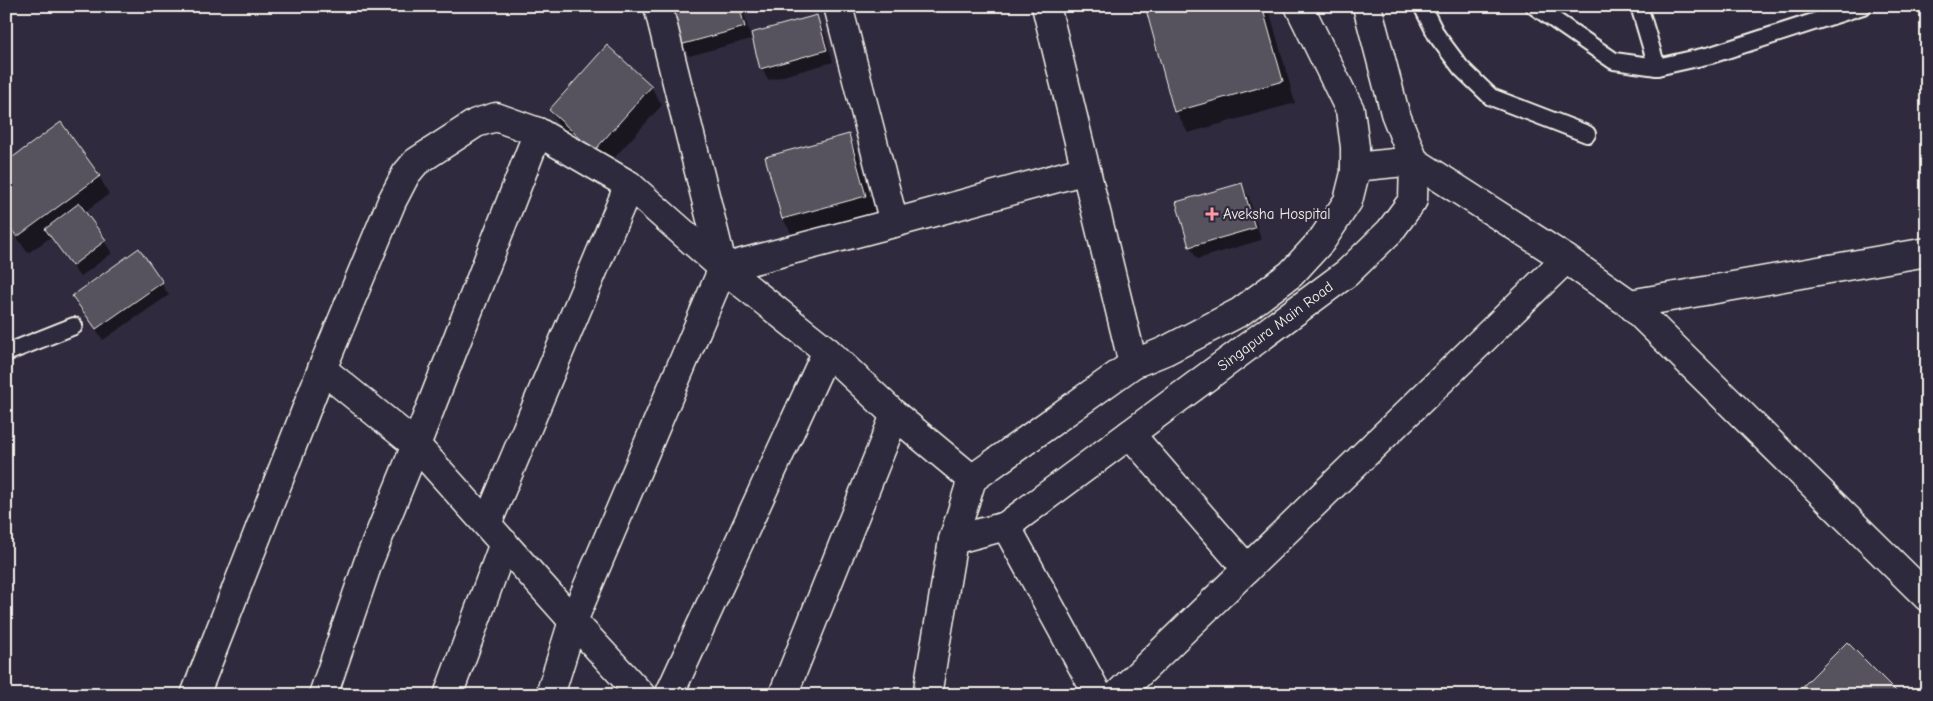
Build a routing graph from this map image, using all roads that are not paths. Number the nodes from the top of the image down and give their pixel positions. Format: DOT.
graph roads {
  1 [pos="658,6"];
  2 [pos="838,6"];
  3 [pos="1046,6"];
  4 [pos="1299,6"];
  5 [pos="1367,6"];
  6 [pos="1422,6"];
  7 [pos="1534,6"];
  8 [pos="1639,6"];
  9 [pos="1863,6"];
  10 [pos="1656,67"];
  11 [pos="538,132"];
  12 [pos="1587,134"];
  13 [pos="1414,162"];
  14 [pos="1355,167"];
  15 [pos="1086,170"];
  16 [pos="629,185"];
  17 [pos="894,223"];
  18 [pos="1927,252"];
  19 [pos="1566,259"];
  20 [pos="723,268"];
  21 [pos="1630,304"];
  22 [pos="74,326"];
  23 [pos="827,351"];
  24 [pos="6,353"];
  25 [pos="1133,364"];
  26 [pos="322,370"];
  27 [pos="895,415"];
  28 [pos="1130,434"];
  29 [pos="416,445"];
  30 [pos="972,479"];
  31 [pos="1006,526"];
  32 [pos="496,533"];
  33 [pos="953,540"];
  34 [pos="1247,568"];
  35 [pos="1927,596"];
  36 [pos="573,621"];
  37 [pos="195,695"];
  38 [pos="324,695"];
  39 [pos="448,695"];
  40 [pos="550,695"];
  41 [pos="641,695"];
  42 [pos="669,695"];
  43 [pos="783,695"];
  44 [pos="927,695"];
  45 [pos="1098,695"];
  46 [pos="1117,695"];
  1 -- 20 [label="street"];
  2 -- 17 [label="street"];
  3 -- 15 [label="street"];
  4 -- 14 [label="street"];
  5 -- 13 [label="street, Singapura Main Road"];
  6 -- 12 [label="lane"];
  7 -- 10 [label="lane"];
  8 -- 10 [label="lane"];
  9 -- 10 [label="lane"];
  11 -- 16 [label="street"];
  11 -- 26 [label="street"];
  11 -- 29 [label="street"];
  13 -- 14 [label="street"];
  13 -- 19 [label="street"];
  13 -- 28 [label="street, Singapura Main Road"];
  14 -- 25 [label="street"];
  15 -- 17 [label="street"];
  15 -- 25 [label="street"];
  16 -- 20 [label="street"];
  16 -- 32 [label="street"];
  17 -- 20 [label="street"];
  18 -- 21 [label="street"];
  19 -- 21 [label="street"];
  19 -- 34 [label="street"];
  20 -- 23 [label="street"];
  20 -- 36 [label="street"];
  21 -- 35 [label="street"];
  22 -- 24 [label="lane"];
  23 -- 27 [label="street"];
  23 -- 42 [label="street"];
  25 -- 30 [label="street"];
  26 -- 29 [label="street"];
  26 -- 37 [label="street"];
  27 -- 30 [label="street"];
  27 -- 43 [label="street"];
  28 -- 31 [label="street, Singapura Main Road"];
  28 -- 34 [label="street"];
  29 -- 32 [label="street"];
  29 -- 38 [label="street"];
  30 -- 33 [label="street"];
  31 -- 33 [label="street, Singapura Main Road"];
  31 -- 45 [label="street"];
  32 -- 36 [label="street"];
  32 -- 39 [label="street"];
  33 -- 44 [label="street"];
  34 -- 46 [label="street"];
  36 -- 40 [label="street"];
  36 -- 41 [label="street"];
}
